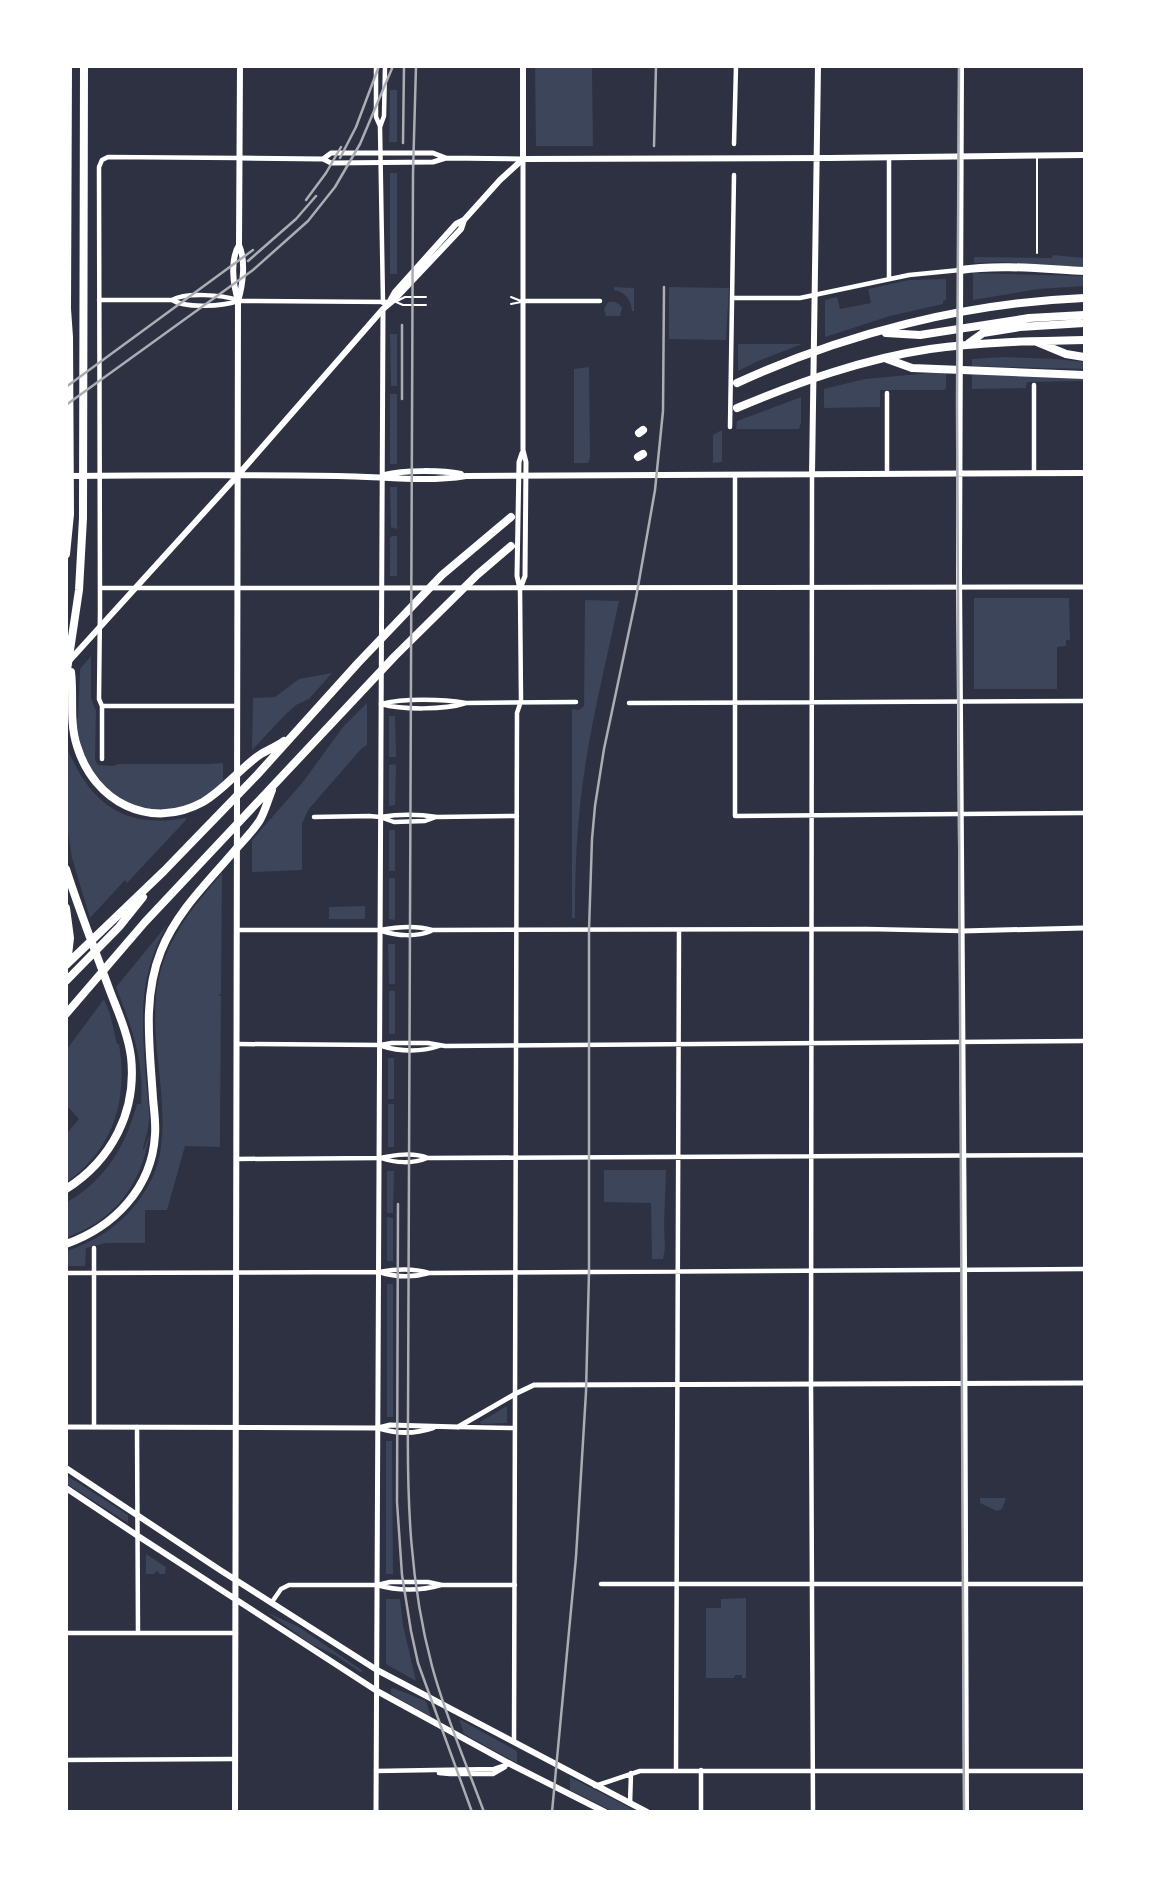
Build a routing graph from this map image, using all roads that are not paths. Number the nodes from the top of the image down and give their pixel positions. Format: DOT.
graph roads {
  1 [pos="68,66"];
  2 [pos="84,66"];
  3 [pos="240,66"];
  4 [pos="376,66"];
  5 [pos="385,66"];
  6 [pos="523,66"];
  7 [pos="736,66"];
  8 [pos="818,66"];
  9 [pos="961,66"];
  10 [pos="380,127"];
  11 [pos="734,144"];
  12 [pos="381,153"];
  13 [pos="1084,155"];
  14 [pos="1037,156"];
  15 [pos="960,157"];
  16 [pos="239,158"];
  17 [pos="446,158"];
  18 [pos="816,158"];
  19 [pos="889,158"];
  20 [pos="323,159"];
  21 [pos="523,159"];
  22 [pos="381,163"];
  23 [pos="734,175"];
  24 [pos="1037,253"];
  25 [pos="960,270"];
  26 [pos="1084,271"];
  27 [pos="889,279"];
  28 [pos="815,294"];
  29 [pos="426,297"];
  30 [pos="511,297"];
  31 [pos="732,298"];
  32 [pos="1084,298"];
  33 [pos="99,300"];
  34 [pos="239,301"];
  35 [pos="522,301"];
  36 [pos="600,301"];
  37 [pos="385,304"];
  38 [pos="511,304"];
  39 [pos="426,305"];
  40 [pos="67,311"];
  41 [pos="1084,315"];
  42 [pos="959,319"];
  43 [pos="1050,321"];
  44 [pos="1084,323"];
  45 [pos="879,332"];
  46 [pos="983,333"];
  47 [pos="1084,340"];
  48 [pos="1034,341"];
  49 [pos="959,351"];
  50 [pos="1084,357"];
  51 [pos="884,358"];
  52 [pos="1084,374"];
  53 [pos="737,383"];
  54 [pos="1034,385"];
  55 [pos="887,393"];
  56 [pos="737,408"];
  57 [pos="730,427"];
  58 [pos="959,473"];
  59 [pos="1034,473"];
  60 [pos="1084,473"];
  61 [pos="813,474"];
  62 [pos="887,474"];
  63 [pos="238,475"];
  64 [pos="735,475"];
  65 [pos="66,476"];
  66 [pos="96,476"];
  67 [pos="382,476"];
  68 [pos="511,517"];
  69 [pos="511,546"];
  70 [pos="66,554"];
  71 [pos="238,587"];
  72 [pos="960,587"];
  73 [pos="1084,587"];
  74 [pos="100,588"];
  75 [pos="134,588"];
  76 [pos="381,588"];
  77 [pos="734,588"];
  78 [pos="812,588"];
  79 [pos="520,589"];
  80 [pos="99,626"];
  81 [pos="68,661"];
  82 [pos="66,677"];
  83 [pos="521,701"];
  84 [pos="811,701"];
  85 [pos="1084,701"];
  86 [pos="576,702"];
  87 [pos="734,702"];
  88 [pos="960,702"];
  89 [pos="629,703"];
  90 [pos="381,704"];
  91 [pos="102,706"];
  92 [pos="238,706"];
  93 [pos="290,738"];
  94 [pos="102,759"];
  95 [pos="273,786"];
  96 [pos="1084,813"];
  97 [pos="811,815"];
  98 [pos="961,815"];
  99 [pos="517,816"];
  100 [pos="314,817"];
  101 [pos="380,817"];
  102 [pos="66,869"];
  103 [pos="164,870"];
  104 [pos="66,908"];
  105 [pos="1084,928"];
  106 [pos="811,929"];
  107 [pos="237,930"];
  108 [pos="380,930"];
  109 [pos="517,930"];
  110 [pos="679,930"];
  111 [pos="962,931"];
  112 [pos="66,967"];
  113 [pos="66,981"];
  114 [pos="66,1014"];
  115 [pos="1084,1041"];
  116 [pos="963,1042"];
  117 [pos="812,1043"];
  118 [pos="237,1044"];
  119 [pos="679,1044"];
  120 [pos="380,1045"];
  121 [pos="517,1045"];
  122 [pos="1084,1155"];
  123 [pos="812,1156"];
  124 [pos="963,1156"];
  125 [pos="516,1157"];
  126 [pos="678,1157"];
  127 [pos="237,1158"];
  128 [pos="380,1158"];
  129 [pos="66,1189"];
  130 [pos="66,1244"];
  131 [pos="94,1248"];
  132 [pos="1084,1269"];
  133 [pos="964,1270"];
  134 [pos="812,1271"];
  135 [pos="237,1272"];
  136 [pos="379,1272"];
  137 [pos="516,1272"];
  138 [pos="678,1272"];
  139 [pos="66,1273"];
  140 [pos="94,1273"];
  141 [pos="1084,1383"];
  142 [pos="965,1384"];
  143 [pos="678,1385"];
  144 [pos="811,1385"];
  145 [pos="515,1394"];
  146 [pos="66,1427"];
  147 [pos="94,1427"];
  148 [pos="137,1427"];
  149 [pos="236,1427"];
  150 [pos="458,1427"];
  151 [pos="378,1428"];
  152 [pos="515,1428"];
  153 [pos="66,1468"];
  154 [pos="66,1488"];
  155 [pos="137,1516"];
  156 [pos="138,1536"];
  157 [pos="236,1579"];
  158 [pos="601,1584"];
  159 [pos="965,1584"];
  160 [pos="1084,1584"];
  161 [pos="377,1585"];
  162 [pos="515,1585"];
  163 [pos="677,1585"];
  164 [pos="811,1585"];
  165 [pos="236,1599"];
  166 [pos="272,1602"];
  167 [pos="66,1633"];
  168 [pos="138,1633"];
  169 [pos="236,1633"];
  170 [pos="377,1670"];
  171 [pos="376,1691"];
  172 [pos="514,1743"];
  173 [pos="235,1759"];
  174 [pos="66,1760"];
  175 [pos="509,1764"];
  176 [pos="676,1770"];
  177 [pos="701,1770"];
  178 [pos="813,1770"];
  179 [pos="965,1770"];
  180 [pos="376,1771"];
  181 [pos="1084,1771"];
  182 [pos="631,1773"];
  183 [pos="595,1786"];
  184 [pos="630,1804"];
  185 [pos="235,1811"];
  186 [pos="376,1811"];
  187 [pos="605,1811"];
  188 [pos="647,1811"];
  189 [pos="701,1811"];
  190 [pos="813,1811"];
  191 [pos="965,1811"];
  1 -- 40 [label="highway"];
  2 -- 81 [label="highway"];
  3 -- 16 [label="main road"];
  4 -- 10 [label="street"];
  5 -- 10 [label="street"];
  6 -- 21 [label="main road"];
  7 -- 11 [label="street"];
  8 -- 18 [label="main road"];
  9 -- 15 [label="main road"];
  10 -- 12 [label="street"];
  12 -- 17 [label="street"];
  12 -- 20 [label="street"];
  12 -- 22 [label="street"];
  13 -- 14 [label="main road"];
  14 -- 15 [label="main road"];
  14 -- 24 [label="lane"];
  15 -- 19 [label="main road"];
  15 -- 25 [label="main road"];
  16 -- 20 [label="street"];
  16 -- 33 [label="street"];
  16 -- 34 [label="main road"];
  17 -- 21 [label="street"];
  17 -- 22 [label="street"];
  18 -- 19 [label="main road"];
  18 -- 21 [label="main road"];
  18 -- 28 [label="main road"];
  19 -- 27 [label="street"];
  20 -- 22 [label="street"];
  21 -- 35 [label="street"];
  21 -- 37 [label="main road"];
  22 -- 37 [label="street"];
  23 -- 31 [label="street"];
  25 -- 26 [label="highway"];
  25 -- 27 [label="street"];
  25 -- 42 [label="main road"];
  27 -- 28 [label="street"];
  28 -- 31 [label="street"];
  28 -- 61 [label="main road"];
  29 -- 39 [label="lane"];
  30 -- 35 [label="lane"];
  31 -- 57 [label="street"];
  32 -- 45 [label="highway"];
  33 -- 34 [label="street"];
  33 -- 66 [label="street"];
  34 -- 37 [label="street"];
  34 -- 63 [label="main road"];
  35 -- 36 [label="street"];
  35 -- 38 [label="lane"];
  35 -- 79 [label="street"];
  37 -- 63 [label="main road"];
  37 -- 67 [label="street"];
  40 -- 70 [label="highway"];
  41 -- 43 [label="highway"];
  42 -- 46 [label="highway"];
  42 -- 49 [label="main road"];
  43 -- 44 [label="highway"];
  43 -- 45 [label="highway"];
  43 -- 46 [label="highway"];
  45 -- 53 [label="highway"];
  46 -- 49 [label="highway"];
  47 -- 48 [label="highway"];
  48 -- 50 [label="highway"];
  48 -- 51 [label="highway"];
  49 -- 58 [label="main road"];
  51 -- 52 [label="highway"];
  51 -- 56 [label="highway"];
  54 -- 59 [label="street"];
  55 -- 62 [label="street"];
  58 -- 59 [label="main road"];
  58 -- 62 [label="main road"];
  58 -- 72 [label="main road"];
  59 -- 60 [label="main road"];
  61 -- 62 [label="main road"];
  61 -- 64 [label="main road"];
  61 -- 78 [label="street"];
  63 -- 66 [label="main road"];
  63 -- 67 [label="main road"];
  63 -- 71 [label="main road"];
  63 -- 75 [label="main road"];
  64 -- 67 [label="main road"];
  64 -- 77 [label="street"];
  65 -- 66 [label="main road"];
  66 -- 74 [label="street"];
  67 -- 76 [label="street"];
  68 -- 93 [label="highway"];
  69 -- 95 [label="highway"];
  71 -- 75 [label="street"];
  71 -- 76 [label="street"];
  71 -- 92 [label="main road"];
  72 -- 73 [label="street"];
  72 -- 78 [label="street"];
  72 -- 88 [label="main road"];
  74 -- 75 [label="street"];
  74 -- 80 [label="street"];
  75 -- 80 [label="main road"];
  76 -- 79 [label="street"];
  76 -- 90 [label="street"];
  77 -- 78 [label="street"];
  77 -- 79 [label="street"];
  77 -- 87 [label="street"];
  78 -- 84 [label="street"];
  79 -- 83 [label="street"];
  80 -- 81 [label="main road"];
  80 -- 91 [label="street"];
  81 -- 82 [label="highway"];
  81 -- 93 [label="highway"];
  83 -- 86 [label="street"];
  83 -- 90 [label="street"];
  83 -- 99 [label="street"];
  84 -- 87 [label="street"];
  84 -- 88 [label="street"];
  84 -- 97 [label="street"];
  85 -- 88 [label="street"];
  87 -- 89 [label="street"];
  87 -- 97 [label="street"];
  88 -- 98 [label="main road"];
  90 -- 101 [label="street"];
  91 -- 92 [label="street"];
  91 -- 94 [label="street"];
  92 -- 107 [label="main road"];
  93 -- 103 [label="highway"];
  95 -- 114 [label="highway"];
  95 -- 130 [label="highway"];
  96 -- 98 [label="street"];
  97 -- 98 [label="street"];
  97 -- 106 [label="street"];
  98 -- 111 [label="main road"];
  99 -- 101 [label="street"];
  99 -- 109 [label="street"];
  100 -- 101 [label="street"];
  101 -- 108 [label="street"];
  102 -- 129 [label="highway"];
  103 -- 112 [label="highway"];
  103 -- 113 [label="highway"];
  104 -- 112 [label="highway"];
  105 -- 111 [label="street"];
  106 -- 110 [label="street"];
  106 -- 111 [label="street"];
  106 -- 117 [label="street"];
  107 -- 108 [label="street"];
  107 -- 118 [label="main road"];
  108 -- 109 [label="street"];
  108 -- 120 [label="street"];
  109 -- 110 [label="street"];
  109 -- 121 [label="street"];
  110 -- 119 [label="street"];
  111 -- 116 [label="main road"];
  115 -- 116 [label="street"];
  116 -- 117 [label="street"];
  116 -- 124 [label="main road"];
  117 -- 119 [label="street"];
  117 -- 123 [label="street"];
  118 -- 120 [label="street"];
  118 -- 127 [label="main road"];
  119 -- 121 [label="street"];
  119 -- 126 [label="street"];
  120 -- 121 [label="street"];
  120 -- 128 [label="street"];
  121 -- 125 [label="street"];
  122 -- 124 [label="street"];
  123 -- 124 [label="street"];
  123 -- 126 [label="street"];
  123 -- 134 [label="street"];
  124 -- 133 [label="main road"];
  125 -- 126 [label="street"];
  125 -- 128 [label="street"];
  125 -- 137 [label="street"];
  126 -- 138 [label="street"];
  127 -- 128 [label="street"];
  127 -- 135 [label="main road"];
  128 -- 136 [label="street"];
  131 -- 140 [label="street"];
  132 -- 133 [label="street"];
  133 -- 134 [label="street"];
  133 -- 142 [label="main road"];
  134 -- 138 [label="street"];
  134 -- 144 [label="street"];
  135 -- 136 [label="street"];
  135 -- 140 [label="street"];
  135 -- 149 [label="main road"];
  136 -- 137 [label="street"];
  136 -- 151 [label="street"];
  137 -- 138 [label="street"];
  137 -- 145 [label="street"];
  138 -- 143 [label="street"];
  139 -- 140 [label="street"];
  140 -- 147 [label="street"];
  141 -- 142 [label="street"];
  142 -- 144 [label="street"];
  142 -- 159 [label="main road"];
  143 -- 144 [label="street"];
  143 -- 145 [label="street"];
  143 -- 163 [label="street"];
  144 -- 164 [label="street"];
  145 -- 150 [label="street"];
  145 -- 152 [label="street"];
  146 -- 147 [label="street"];
  147 -- 148 [label="street"];
  148 -- 149 [label="street"];
  148 -- 155 [label="street"];
  149 -- 151 [label="street"];
  149 -- 157 [label="main road"];
  150 -- 151 [label="street"];
  150 -- 152 [label="street"];
  151 -- 161 [label="street"];
  152 -- 162 [label="street"];
  153 -- 155 [label="main road"];
  154 -- 156 [label="main road"];
  155 -- 156 [label="street"];
  155 -- 157 [label="main road"];
  156 -- 165 [label="main road"];
  156 -- 168 [label="street"];
  157 -- 165 [label="main road"];
  157 -- 166 [label="main road"];
  158 -- 163 [label="street"];
  159 -- 160 [label="street"];
  159 -- 164 [label="street"];
  159 -- 179 [label="main road"];
  161 -- 162 [label="street"];
  161 -- 166 [label="street"];
  161 -- 170 [label="street"];
  162 -- 172 [label="street"];
  163 -- 164 [label="street"];
  163 -- 176 [label="street"];
  164 -- 178 [label="street"];
  165 -- 169 [label="main road"];
  165 -- 171 [label="main road"];
  166 -- 170 [label="main road"];
  167 -- 168 [label="street"];
  168 -- 169 [label="street"];
  169 -- 173 [label="main road"];
  170 -- 171 [label="street"];
  170 -- 172 [label="main road"];
  171 -- 175 [label="main road"];
  171 -- 180 [label="street"];
  172 -- 183 [label="main road"];
  173 -- 174 [label="street"];
  173 -- 185 [label="main road"];
  175 -- 180 [label="street"];
  175 -- 187 [label="main road"];
  176 -- 177 [label="street"];
  176 -- 182 [label="street"];
  177 -- 178 [label="street"];
  177 -- 189 [label="street"];
  178 -- 179 [label="street"];
  178 -- 190 [label="street"];
  179 -- 181 [label="street"];
  179 -- 191 [label="main road"];
  180 -- 186 [label="street"];
  182 -- 183 [label="street"];
  182 -- 184 [label="street"];
  183 -- 184 [label="main road"];
  184 -- 188 [label="main road"];
}
